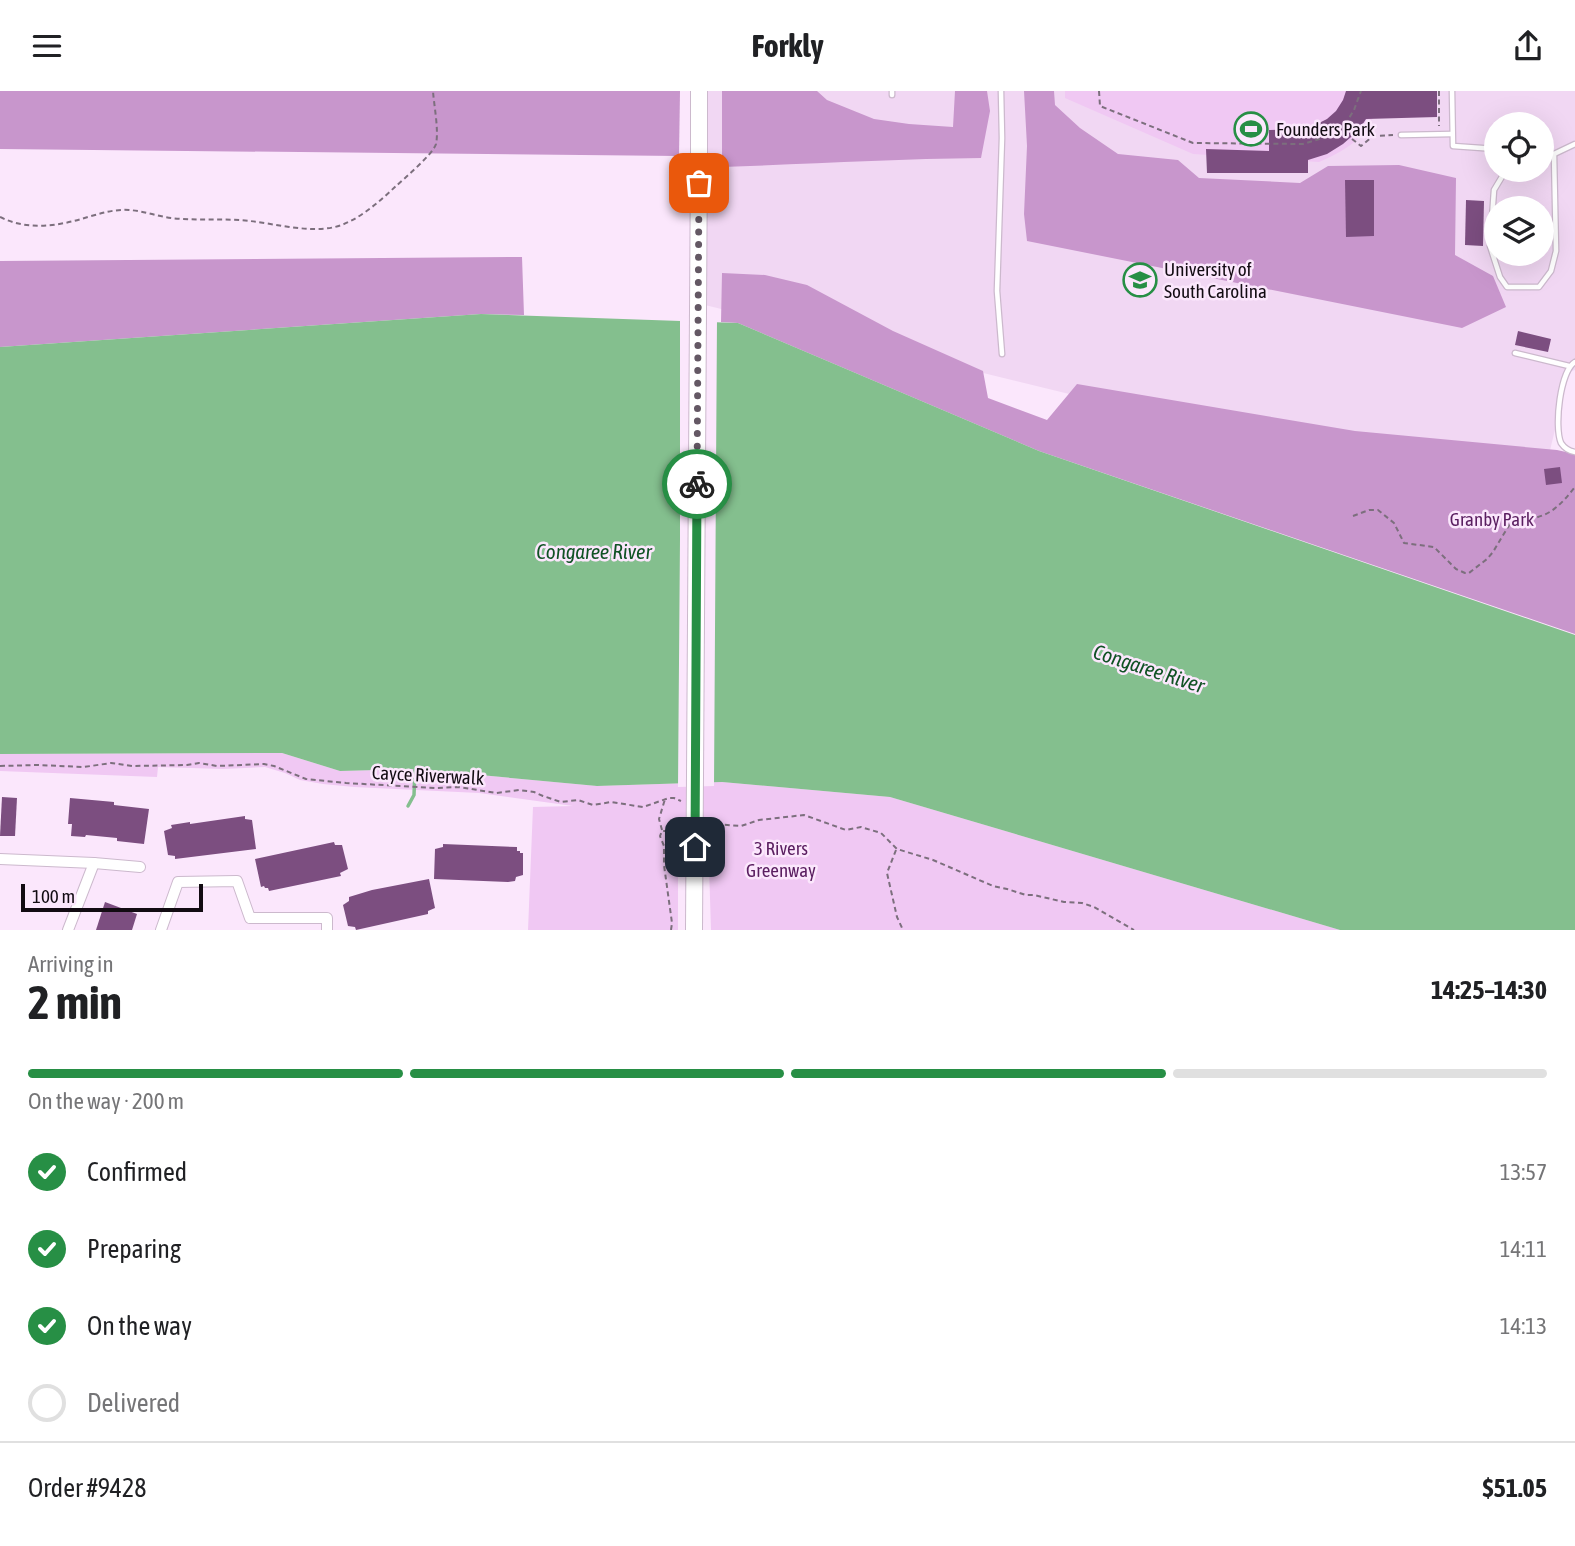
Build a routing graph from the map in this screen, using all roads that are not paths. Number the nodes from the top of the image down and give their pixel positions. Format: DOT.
graph roads {
  1 [pos="699,91"];
  2 [pos="1001,91"];
  3 [pos="1452,91"];
  4 [pos="1452,134"];
  5 [pos="1401,135"];
  6 [pos="1575,144"];
  7 [pos="1484,148"];
  8 [pos="1554,154"];
  9 [pos="1499,182"];
  10 [pos="1515,353"];
  11 [pos="1002,354"];
  12 [pos="1575,362"];
  13 [pos="1569,366"];
  14 [pos="1573,452"];
  15 [pos="0,859"];
  16 [pos="94,863"];
  17 [pos="140,867"];
  18 [pos="68,930"];
  19 [pos="161,930"];
  20 [pos="327,930"];
  21 [pos="694,930"];
  1 -- 21 [label="main road, bridge"];
  2 -- 11 [label="lane"];
  3 -- 4 [label="lane"];
  4 -- 5 [label="lane"];
  4 -- 7 [label="lane"];
  6 -- 8 [label="lane"];
  8 -- 9 [label="lane"];
  10 -- 13 [label="lane"];
  12 -- 13 [label="lane"];
  13 -- 14 [label="lane"];
  15 -- 16 [label="street"];
  16 -- 17 [label="street"];
  16 -- 18 [label="street"];
  19 -- 20 [label="street"];
}
